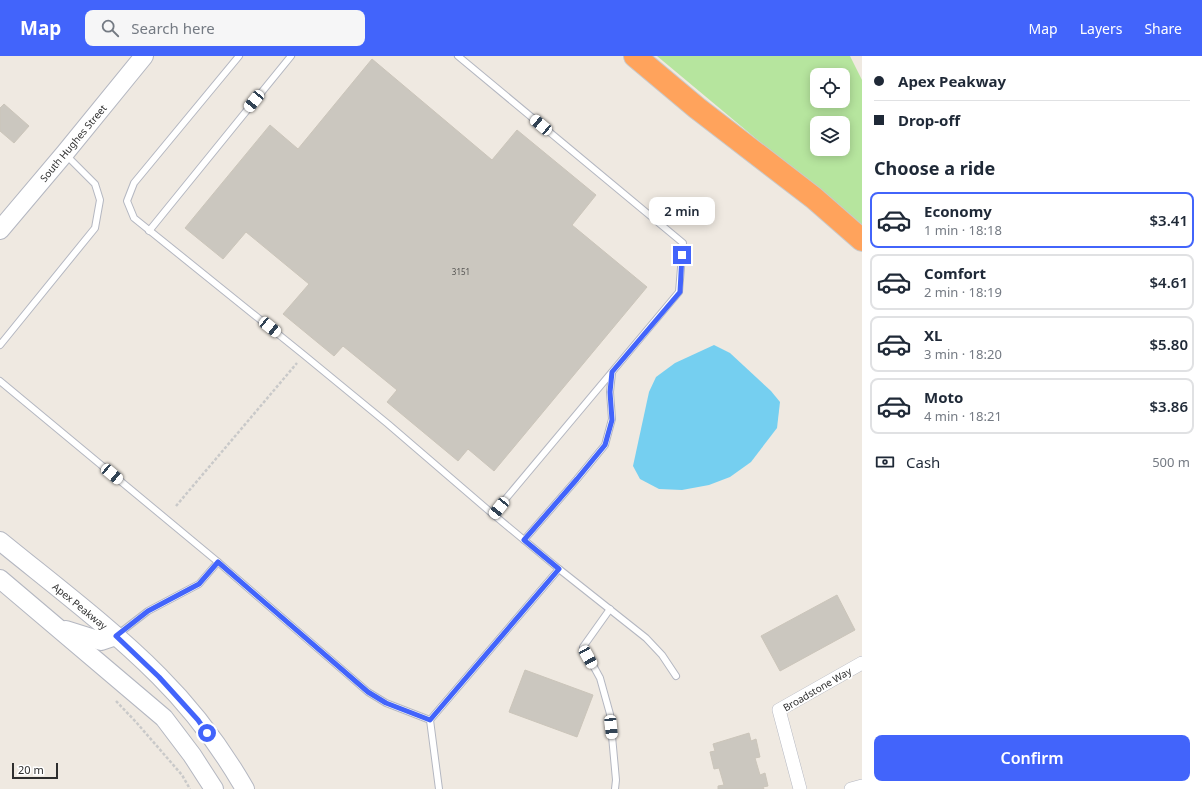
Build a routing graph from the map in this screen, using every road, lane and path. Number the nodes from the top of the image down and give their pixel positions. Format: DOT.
graph roads {
  1 [pos="144,56"];
  2 [pos="239,56"];
  3 [pos="291,56"];
  4 [pos="458,56"];
  5 [pos="635,56"];
  6 [pos="65,153"];
  7 [pos="0,230"];
  8 [pos="149,231"];
  9 [pos="862,240"];
  10 [pos="0,345"];
  11 [pos="297,362"];
  12 [pos="612,372"];
  13 [pos="0,380"];
  14 [pos="176,506"];
  15 [pos="494,514"];
  16 [pos="524,540"];
  17 [pos="0,541"];
  18 [pos="218,562"];
  19 [pos="559,569"];
  20 [pos="0,579"];
  21 [pos="610,609"];
  22 [pos="57,627"];
  23 [pos="116,636"];
  24 [pos="862,663"];
  25 [pos="676,676"];
  26 [pos="115,700"];
  27 [pos="430,720"];
  28 [pos="862,786"];
  29 [pos="190,789"];
  30 [pos="214,789"];
  31 [pos="246,789"];
  32 [pos="439,789"];
  33 [pos="615,789"];
  34 [pos="800,789"];
  35 [pos="851,789"];
  1 -- 6 [label="main road, South Hughes Street"];
  2 -- 8 [label="lane"];
  3 -- 8 [label="lane"];
  4 -- 12 [label="lane"];
  5 -- 9 [label="highway"];
  6 -- 7 [label="main road, South Hughes Street"];
  6 -- 10 [label="lane"];
  8 -- 15 [label="lane"];
  11 -- 14 [label="path"];
  12 -- 15 [label="lane"];
  12 -- 16 [label="lane"];
  13 -- 18 [label="lane"];
  15 -- 16 [label="lane"];
  16 -- 19 [label="lane"];
  17 -- 23 [label="main road, Apex Peakway"];
  18 -- 23 [label="lane"];
  18 -- 27 [label="lane"];
  19 -- 21 [label="lane"];
  19 -- 27 [label="lane"];
  20 -- 22 [label="main road"];
  21 -- 25 [label="lane"];
  21 -- 33 [label="lane"];
  22 -- 23 [label="main road"];
  22 -- 30 [label="main road"];
  23 -- 31 [label="main road, Apex Peakway"];
  24 -- 34 [label="street, Broadstone Way"];
  26 -- 29 [label="path"];
  27 -- 32 [label="lane"];
  28 -- 35 [label="street"];
}
